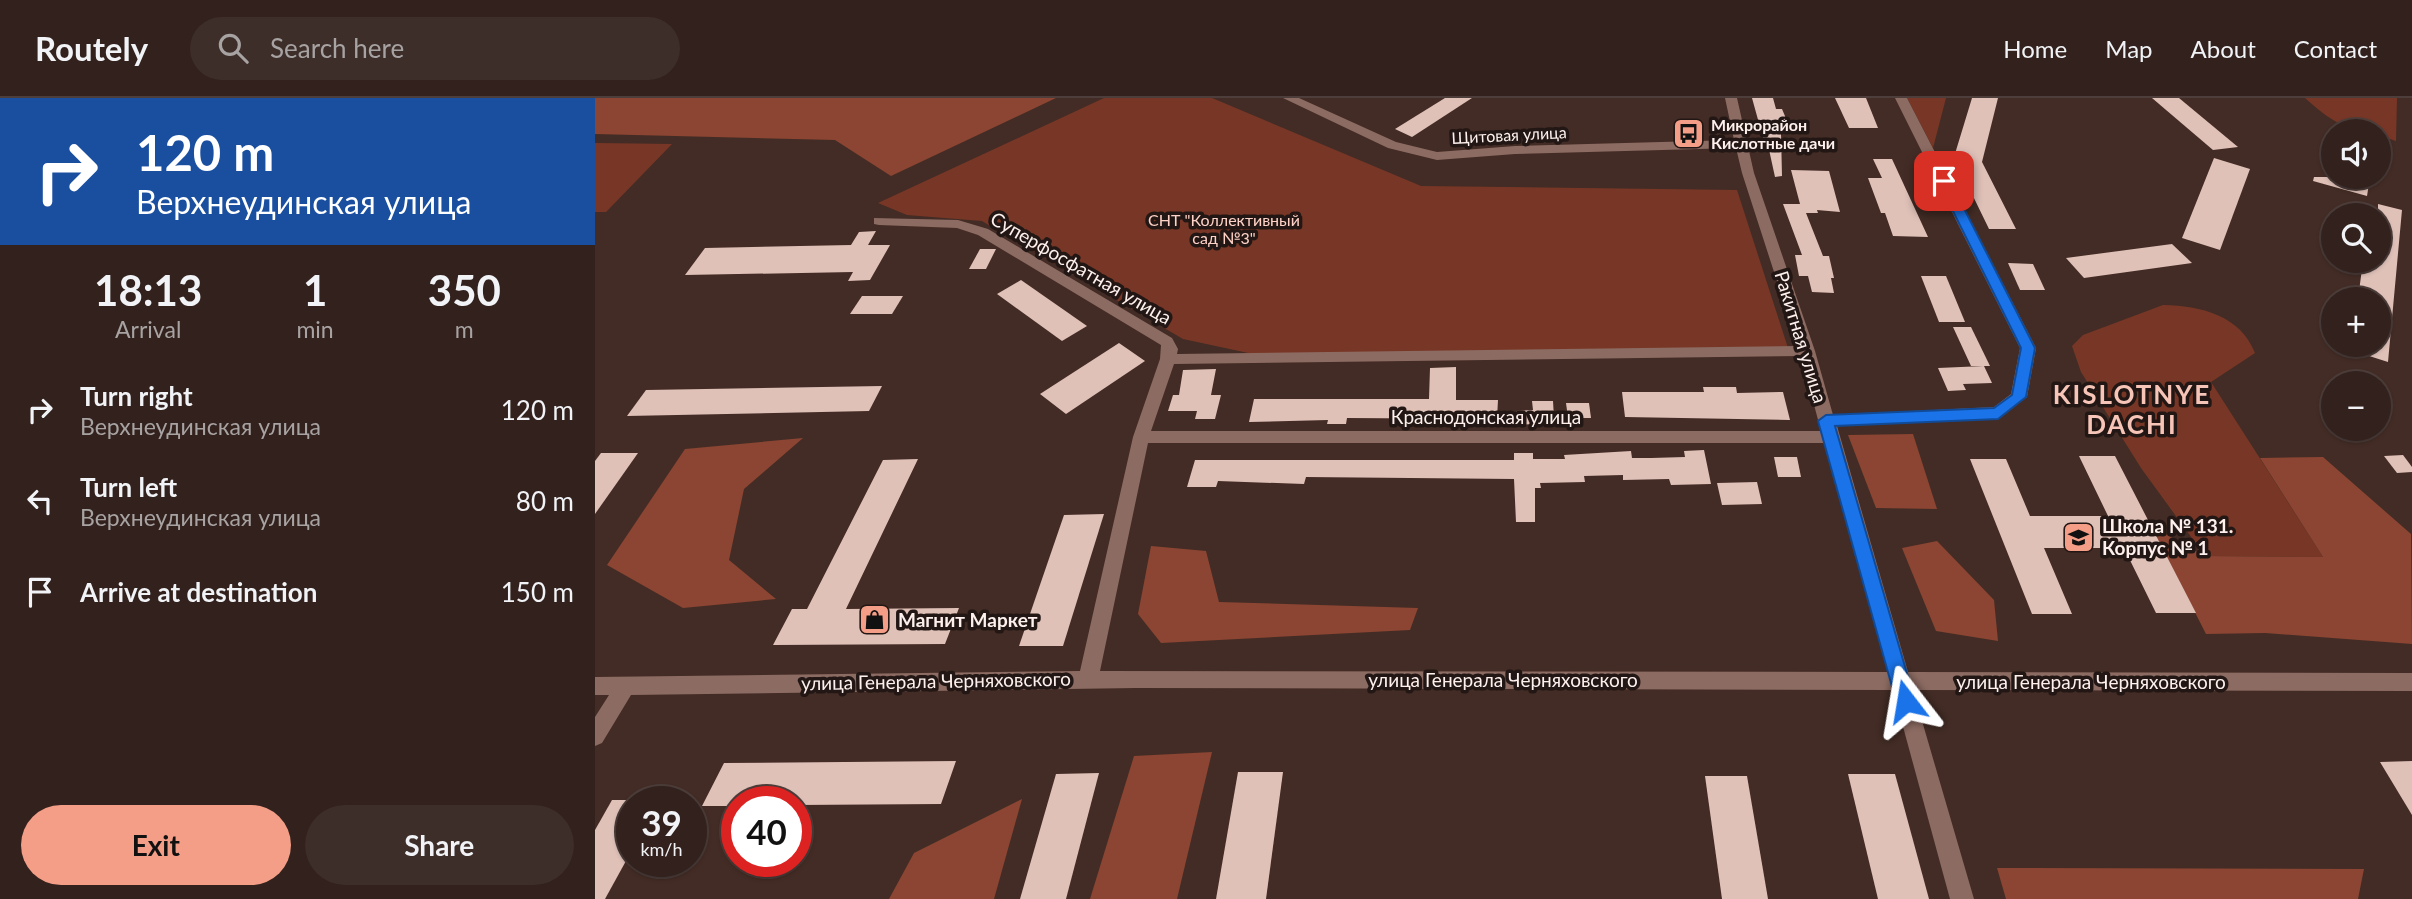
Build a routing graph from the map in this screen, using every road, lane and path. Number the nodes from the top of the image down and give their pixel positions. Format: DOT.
graph roads {
  1 [pos="1289,98"];
  2 [pos="1731,98"];
  3 [pos="1901,98"];
  4 [pos="1742,144"];
  5 [pos="879,221"];
  6 [pos="1807,351"];
  7 [pos="1168,359"];
  8 [pos="1828,429"];
  9 [pos="1141,436"];
  10 [pos="1088,679"];
  11 [pos="1900,681"];
  12 [pos="2412,682"];
  13 [pos="626,685"];
  14 [pos="595,686"];
  15 [pos="595,736"];
  16 [pos="1962,899"];
  1 -- 4 [label="street, Щитовая улица"];
  2 -- 4 [label="street, Ракитная улица"];
  3 -- 8 [label="street, Краснодонская улица"];
  4 -- 6 [label="street, Ракитная улица"];
  5 -- 7 [label="street, Суперфосфатная улица"];
  6 -- 7 [label="street"];
  6 -- 8 [label="street, Ракитная улица"];
  7 -- 9 [label="street"];
  8 -- 9 [label="street, Краснодонская улица"];
  8 -- 11 [label="street, Ракитная улица"];
  9 -- 10 [label="street"];
  10 -- 11 [label="street, улица Генерала Черняховского"];
  10 -- 13 [label="street, улица Генерала Черняховского"];
  11 -- 12 [label="street, улица Генерала Черняховского"];
  11 -- 16 [label="street, Ракитная улица"];
  13 -- 14 [label="street, улица Генерала Черняховского"];
  13 -- 15 [label="street"];
}
